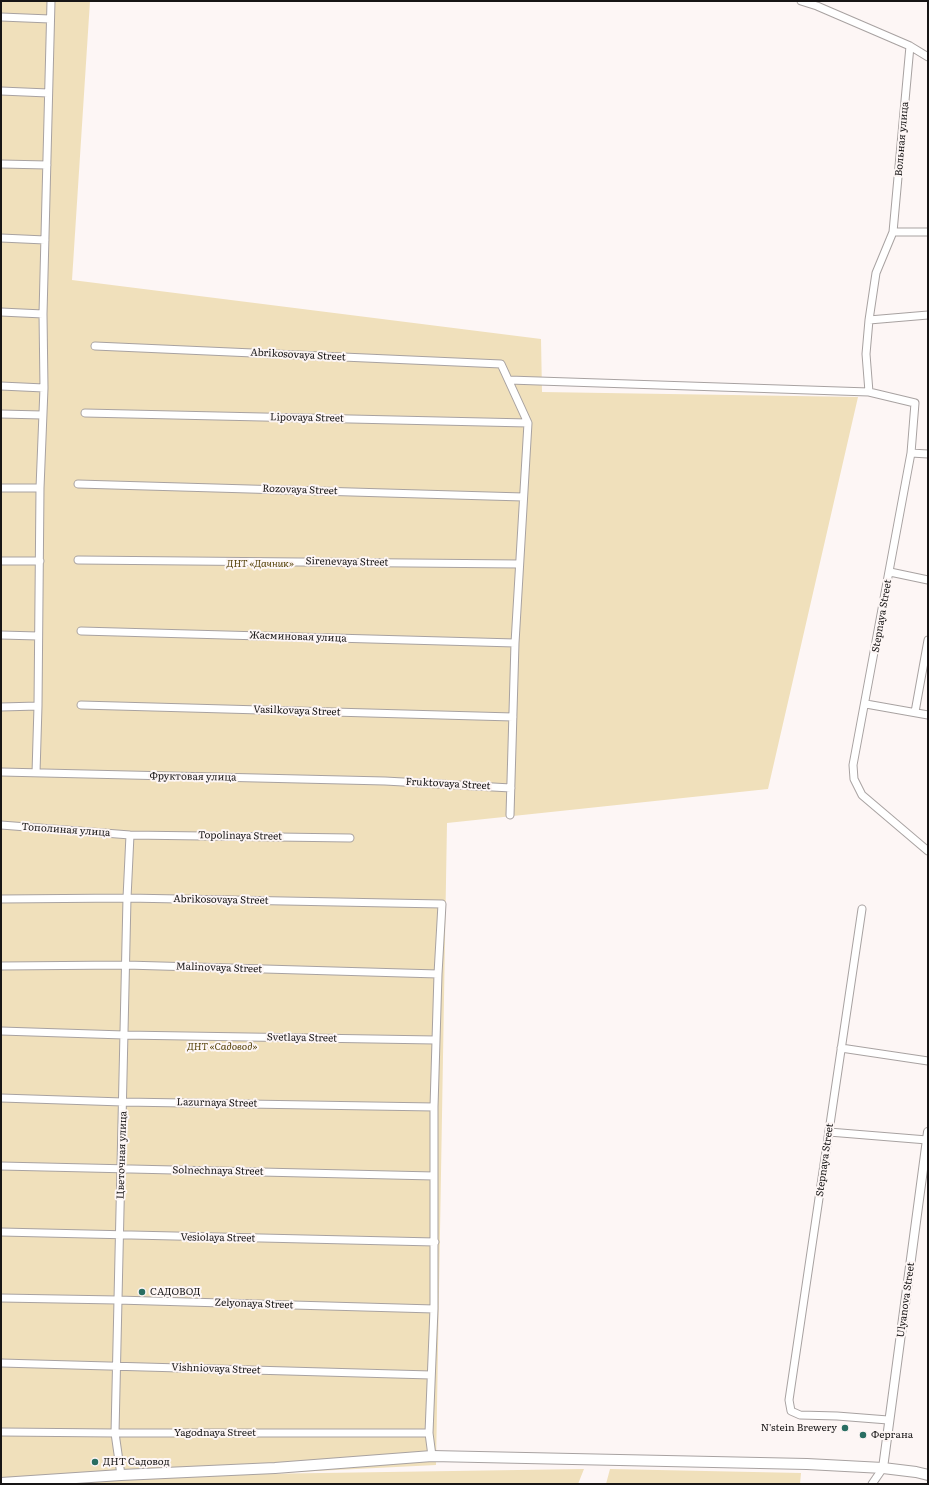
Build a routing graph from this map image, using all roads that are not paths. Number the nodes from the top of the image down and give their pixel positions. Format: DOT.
graph roads {
  1 [pos="51,1"];
  2 [pos="801,1"];
  3 [pos="1,17"];
  4 [pos="50,19"];
  5 [pos="910,46"];
  6 [pos="928,57"];
  7 [pos="1,91"];
  8 [pos="48,93"];
  9 [pos="1,164"];
  10 [pos="47,165"];
  11 [pos="893,232"];
  12 [pos="928,232"];
  13 [pos="1,238"];
  14 [pos="45,240"];
  15 [pos="1,312"];
  16 [pos="43,314"];
  17 [pos="928,315"];
  18 [pos="869,320"];
  19 [pos="95,346"];
  20 [pos="509,380"];
  21 [pos="1,386"];
  22 [pos="44,388"];
  23 [pos="869,392"];
  24 [pos="85,412"];
  25 [pos="1,414"];
  26 [pos="42,415"];
  27 [pos="528,424"];
  28 [pos="911,453"];
  29 [pos="928,454"];
  30 [pos="78,484"];
  31 [pos="1,488"];
  32 [pos="40,488"];
  33 [pos="523,496"];
  34 [pos="78,560"];
  35 [pos="1,561"];
  36 [pos="40,561"];
  37 [pos="519,564"];
  38 [pos="890,572"];
  39 [pos="928,580"];
  40 [pos="81,631"];
  41 [pos="1,635"];
  42 [pos="38,636"];
  43 [pos="928,640"];
  44 [pos="515,643"];
  45 [pos="866,704"];
  46 [pos="81,705"];
  47 [pos="38,706"];
  48 [pos="1,707"];
  49 [pos="915,712"];
  50 [pos="928,715"];
  51 [pos="513,717"];
  52 [pos="1,772"];
  53 [pos="36,773"];
  54 [pos="511,788"];
  55 [pos="510,814"];
  56 [pos="1,825"];
  57 [pos="130,835"];
  58 [pos="350,838"];
  59 [pos="928,850"];
  60 [pos="127,898"];
  61 [pos="1,899"];
  62 [pos="862,909"];
  63 [pos="126,965"];
  64 [pos="1,966"];
  65 [pos="438,974"];
  66 [pos="1,1031"];
  67 [pos="124,1035"];
  68 [pos="435,1040"];
  69 [pos="841,1048"];
  70 [pos="928,1061"];
  71 [pos="1,1098"];
  72 [pos="123,1102"];
  73 [pos="434,1107"];
  74 [pos="829,1132"];
  75 [pos="927,1136"];
  76 [pos="1,1166"];
  77 [pos="122,1169"];
  78 [pos="434,1176"];
  79 [pos="1,1232"];
  80 [pos="119,1236"];
  81 [pos="435,1242"];
  82 [pos="1,1298"];
  83 [pos="117,1300"];
  84 [pos="434,1309"];
  85 [pos="1,1363"];
  86 [pos="117,1366"];
  87 [pos="430,1375"];
  88 [pos="888,1420"];
  89 [pos="1,1432"];
  90 [pos="429,1433"];
  91 [pos="115,1434"];
  92 [pos="432,1456"];
  93 [pos="883,1468"];
  94 [pos="121,1475"];
  95 [pos="928,1475"];
  96 [pos="1,1483"];
  97 [pos="872,1484"];
  1 -- 4 [label="street"];
  2 -- 5 [label="street"];
  3 -- 4 [label="street"];
  4 -- 8 [label="street"];
  5 -- 6 [label="street"];
  5 -- 11 [label="street, Вольная улица"];
  7 -- 8 [label="street"];
  8 -- 10 [label="street"];
  9 -- 10 [label="street"];
  10 -- 14 [label="street"];
  11 -- 12 [label="street"];
  11 -- 18 [label="street, Вольная улица"];
  13 -- 14 [label="street"];
  14 -- 16 [label="street"];
  15 -- 16 [label="street"];
  16 -- 22 [label="street"];
  17 -- 18 [label="street"];
  18 -- 23 [label="street, Вольная улица"];
  19 -- 20 [label="street, Abrikosovaya Street"];
  20 -- 23 [label="street"];
  20 -- 27 [label="street"];
  21 -- 22 [label="street"];
  22 -- 26 [label="street"];
  23 -- 28 [label="street, Stepnaya Street"];
  24 -- 27 [label="street, Lipovaya Street"];
  25 -- 26 [label="street"];
  26 -- 32 [label="street"];
  27 -- 33 [label="street"];
  28 -- 29 [label="street"];
  28 -- 38 [label="street, Stepnaya Street"];
  30 -- 33 [label="street, Rozovaya Street"];
  31 -- 32 [label="street"];
  32 -- 36 [label="street"];
  33 -- 37 [label="street"];
  34 -- 37 [label="street, Sirenevaya Street"];
  35 -- 36 [label="street"];
  36 -- 42 [label="street"];
  37 -- 44 [label="street"];
  38 -- 39 [label="street"];
  38 -- 45 [label="street, Stepnaya Street"];
  40 -- 44 [label="street, Жасминовая улица"];
  41 -- 42 [label="street"];
  42 -- 47 [label="street"];
  43 -- 49 [label="street"];
  44 -- 51 [label="street"];
  45 -- 49 [label="street"];
  45 -- 59 [label="street, Stepnaya Street"];
  46 -- 51 [label="street, Vasilkovaya Street"];
  47 -- 48 [label="street"];
  47 -- 53 [label="street"];
  49 -- 50 [label="street"];
  51 -- 54 [label="street"];
  52 -- 53 [label="street"];
  53 -- 54 [label="street, Fruktovaya Street"];
  54 -- 55 [label="street"];
  56 -- 57 [label="street, Тополиная улица"];
  57 -- 58 [label="street, Topolinaya Street"];
  57 -- 60 [label="street, Цветочная улица"];
  60 -- 61 [label="street, Abrikosovaya Street"];
  60 -- 63 [label="street, Цветочная улица"];
  60 -- 65 [label="street, Abrikosovaya Street"];
  62 -- 69 [label="street, Stepnaya Street"];
  63 -- 64 [label="street, Malinovaya Street"];
  63 -- 65 [label="street, Malinovaya Street"];
  63 -- 67 [label="street, Цветочная улица"];
  65 -- 68 [label="street"];
  66 -- 67 [label="street, Svetlaya Street"];
  67 -- 68 [label="street, Svetlaya Street"];
  67 -- 72 [label="street, Цветочная улица"];
  68 -- 73 [label="street"];
  69 -- 70 [label="street"];
  69 -- 74 [label="street, Stepnaya Street"];
  71 -- 72 [label="street, Lazurnaya Street"];
  72 -- 73 [label="street, Lazurnaya Street"];
  72 -- 77 [label="street, Цветочная улица"];
  73 -- 78 [label="street"];
  74 -- 75 [label="street"];
  74 -- 88 [label="street, Stepnaya Street"];
  75 -- 88 [label="street, Ulyanova Street"];
  76 -- 77 [label="street, Solnechnaya Street"];
  77 -- 78 [label="street, Solnechnaya Street"];
  77 -- 80 [label="street, Цветочная улица"];
  78 -- 81 [label="street"];
  79 -- 80 [label="street, Vesiolaya Street"];
  80 -- 81 [label="street, Vesiolaya Street"];
  80 -- 83 [label="street, Цветочная улица"];
  81 -- 84 [label="street"];
  82 -- 83 [label="street, Zelyonaya Street"];
  83 -- 84 [label="street, Zelyonaya Street"];
  83 -- 86 [label="street, Цветочная улица"];
  84 -- 87 [label="street"];
  85 -- 86 [label="street, Vishniovaya Street"];
  86 -- 87 [label="street, Vishniovaya Street"];
  86 -- 91 [label="street, Цветочная улица"];
  87 -- 90 [label="street"];
  88 -- 93 [label="street, Ulyanova Street"];
  89 -- 91 [label="street, Yagodnaya Street"];
  90 -- 91 [label="street, Yagodnaya Street"];
  90 -- 92 [label="street"];
  91 -- 94 [label="street, Цветочная улица"];
  92 -- 93 [label="main road"];
  92 -- 94 [label="main road"];
  93 -- 95 [label="main road"];
  93 -- 97 [label="street"];
  94 -- 96 [label="main road"];
}
